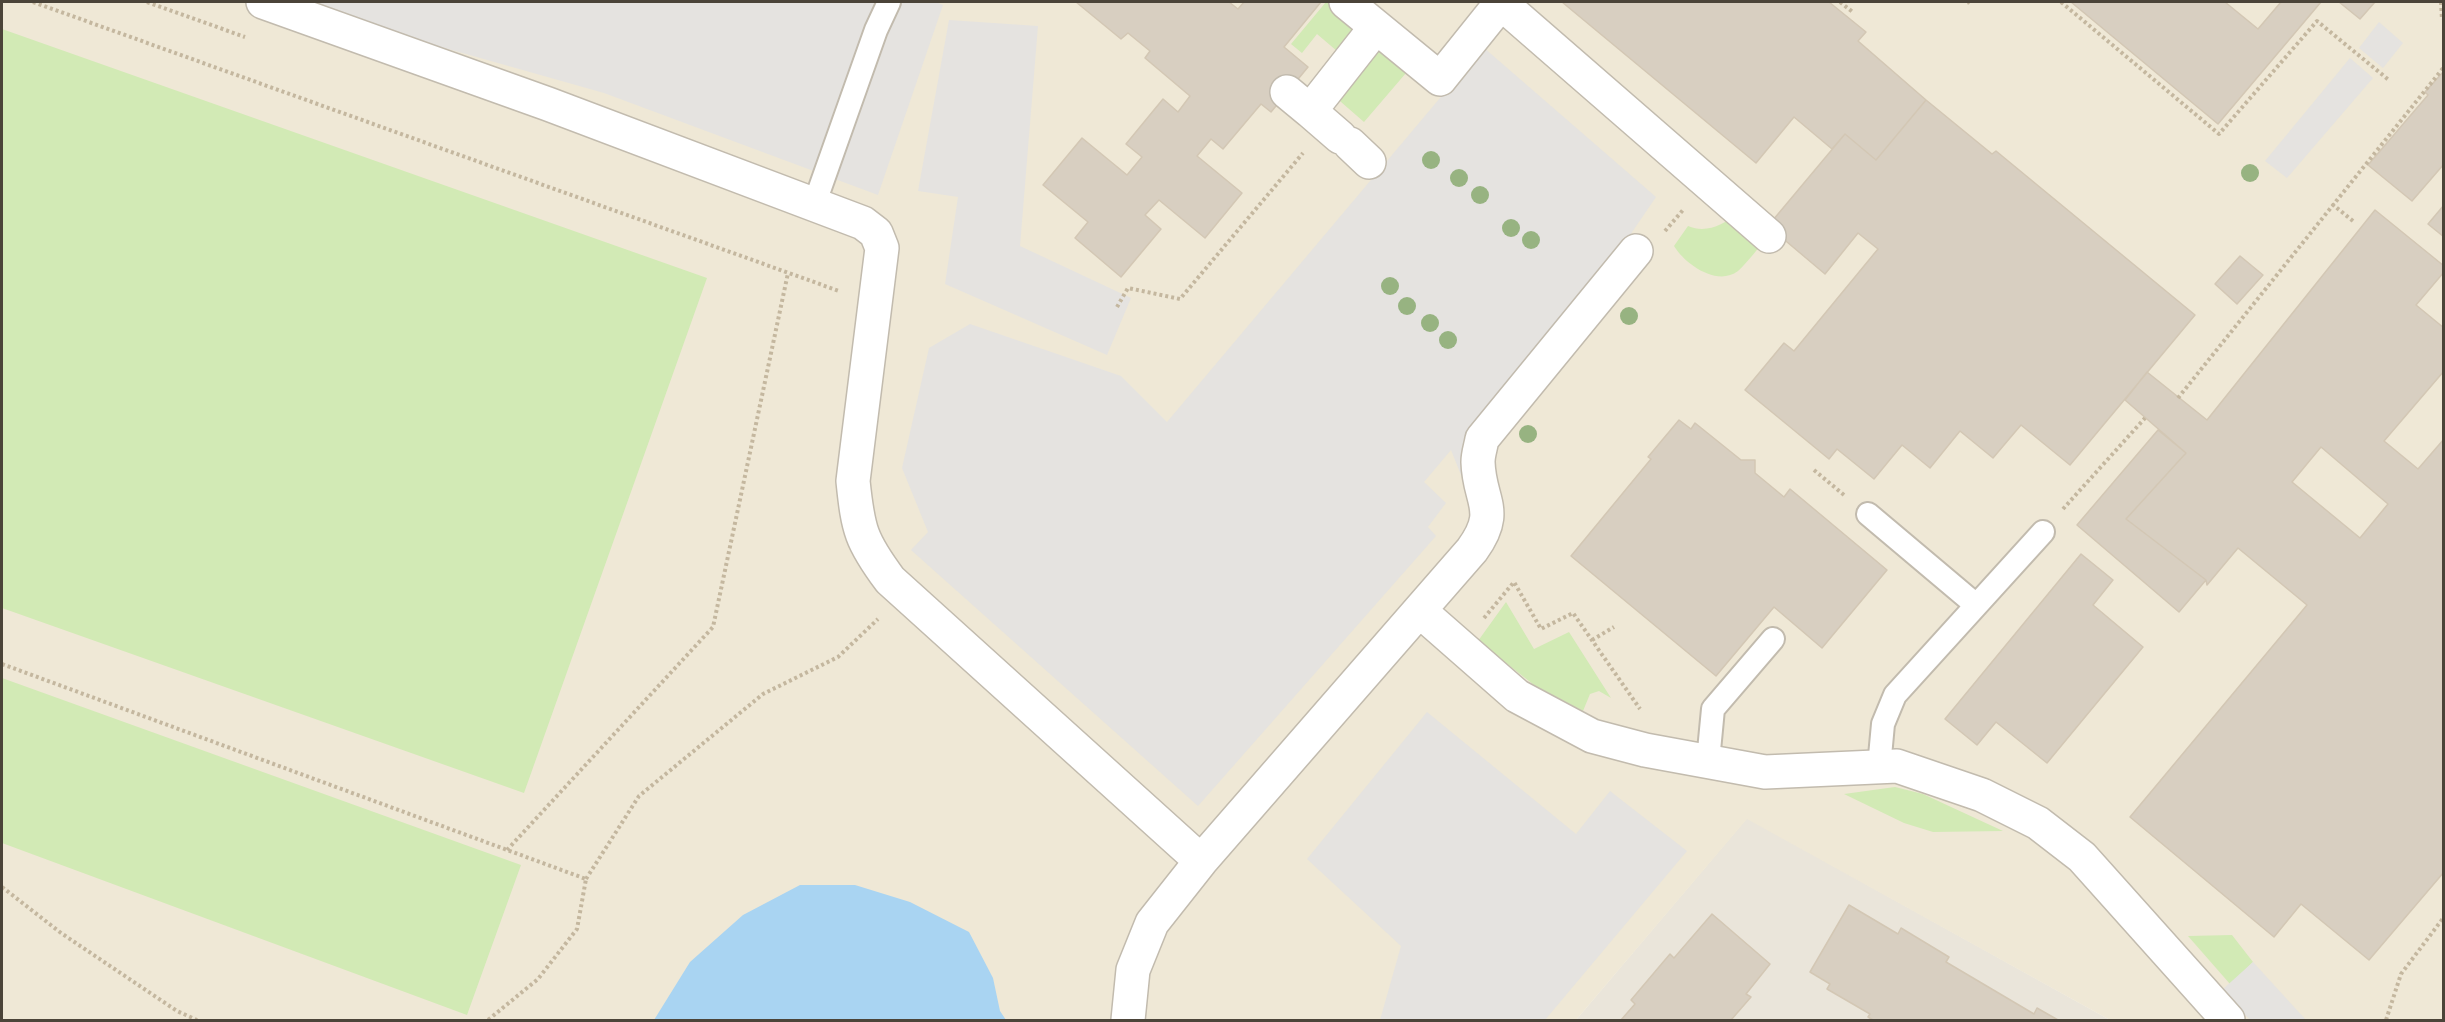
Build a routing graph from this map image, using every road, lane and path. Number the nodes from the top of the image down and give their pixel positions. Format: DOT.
graph roads {
  1 [pos="33,2"];
  2 [pos="263,2"];
  3 [pos="889,2"];
  4 [pos="1346,2"];
  5 [pos="1840,2"];
  6 [pos="2061,2"];
  7 [pos="2441,2"];
  8 [pos="1854,13"];
  9 [pos="2442,20"];
  10 [pos="1376,27"];
  11 [pos="2444,67"];
  12 [pos="2390,81"];
  13 [pos="1330,128"];
  14 [pos="1707,181"];
  15 [pos="2332,204"];
  16 [pos="814,205"];
  17 [pos="2353,221"];
  18 [pos="1769,236"];
  19 [pos="1636,251"];
  20 [pos="788,273"];
  21 [pos="876,304"];
  22 [pos="1117,307"];
  23 [pos="2178,398"];
  24 [pos="2145,418"];
  25 [pos="1814,470"];
  26 [pos="1824,479"];
  27 [pos="1868,514"];
  28 [pos="2043,532"];
  29 [pos="905,593"];
  30 [pos="1976,605"];
  31 [pos="1420,611"];
  32 [pos="1614,627"];
  33 [pos="1773,639"];
  34 [pos="1592,640"];
  35 [pos="1461,647"];
  36 [pos="2,664"];
  37 [pos="1645,750"];
  38 [pos="1708,761"];
  39 [pos="1879,767"];
  40 [pos="507,850"];
  41 [pos="1201,861"];
  42 [pos="586,879"];
  43 [pos="2,887"];
  44 [pos="2444,917"];
  45 [pos="197,1020"];
  46 [pos="488,1020"];
  47 [pos="1128,1020"];
  48 [pos="2228,1020"];
  49 [pos="2386,1020"];
  1 -- 20 [label="path"];
  2 -- 16 [label="street"];
  3 -- 16 [label="lane"];
  4 -- 10 [label="street"];
  5 -- 8 [label="path"];
  6 -- 12 [label="path"];
  7 -- 9 [label="path"];
  10 -- 13 [label="street"];
  10 -- 14 [label="street"];
  11 -- 15 [label="path"];
  13 -- 22 [label="path"];
  14 -- 18 [label="street"];
  14 -- 19 [label="path"];
  15 -- 17 [label="path"];
  15 -- 23 [label="path"];
  16 -- 21 [label="street"];
  19 -- 31 [label="street"];
  20 -- 21 [label="path"];
  20 -- 40 [label="path"];
  21 -- 29 [label="street"];
  24 -- 28 [label="path"];
  25 -- 26 [label="path"];
  27 -- 30 [label="lane"];
  28 -- 30 [label="lane"];
  29 -- 41 [label="street"];
  29 -- 42 [label="path"];
  30 -- 39 [label="lane"];
  31 -- 35 [label="street"];
  31 -- 41 [label="street"];
  32 -- 34 [label="path"];
  33 -- 38 [label="lane"];
  34 -- 35 [label="path"];
  34 -- 37 [label="path"];
  35 -- 37 [label="street"];
  36 -- 40 [label="path"];
  37 -- 38 [label="street"];
  38 -- 39 [label="street"];
  39 -- 48 [label="street"];
  40 -- 42 [label="path"];
  41 -- 47 [label="street"];
  42 -- 46 [label="path"];
  43 -- 45 [label="path"];
  44 -- 49 [label="path"];
}
